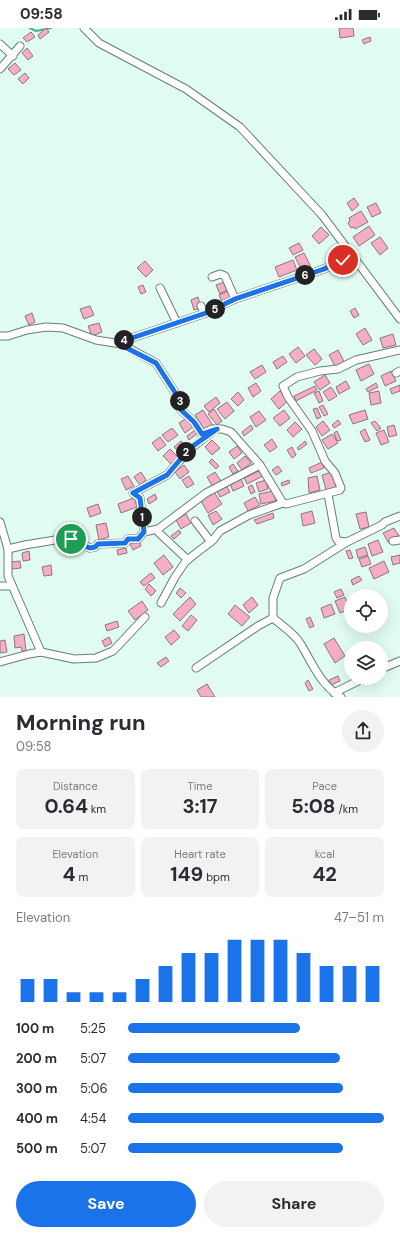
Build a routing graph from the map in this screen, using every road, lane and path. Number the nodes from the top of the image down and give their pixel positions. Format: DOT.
graph roads {
  1 [pos="84,28"];
  2 [pos="0,44"];
  3 [pos="20,46"];
  4 [pos="13,56"];
  5 [pos="0,69"];
  6 [pos="357,263"];
  7 [pos="212,277"];
  8 [pos="160,288"];
  9 [pos="235,299"];
  10 [pos="201,306"];
  11 [pos="206,313"];
  12 [pos="400,319"];
  13 [pos="177,323"];
  14 [pos="0,336"];
  15 [pos="117,343"];
  16 [pos="400,350"];
  17 [pos="217,429"];
  18 [pos="260,465"];
  19 [pos="328,494"];
  20 [pos="283,503"];
  21 [pos="400,516"];
  22 [pos="195,521"];
  23 [pos="0,522"];
  24 [pos="158,528"];
  25 [pos="144,532"];
  26 [pos="211,542"];
  27 [pos="347,542"];
  28 [pos="8,549"];
  29 [pos="188,560"];
  30 [pos="0,586"];
  31 [pos="12,586"];
  32 [pos="161,603"];
  33 [pos="145,617"];
  34 [pos="273,618"];
  35 [pos="41,652"];
  36 [pos="400,661"];
  37 [pos="0,662"];
  38 [pos="388,666"];
  39 [pos="196,668"];
  40 [pos="353,685"];
  41 [pos="338,695"];
  1 -- 6 [label="street"];
  2 -- 4 [label="street"];
  3 -- 4 [label="street"];
  4 -- 5 [label="street"];
  6 -- 9 [label="street"];
  6 -- 12 [label="street"];
  7 -- 9 [label="street"];
  8 -- 13 [label="street"];
  9 -- 11 [label="street"];
  10 -- 11 [label="street"];
  11 -- 13 [label="street"];
  13 -- 15 [label="street"];
  14 -- 15 [label="street"];
  15 -- 17 [label="street"];
  16 -- 19 [label="street"];
  17 -- 18 [label="street"];
  17 -- 25 [label="street"];
  18 -- 20 [label="street"];
  18 -- 24 [label="street"];
  19 -- 20 [label="street"];
  19 -- 27 [label="street"];
  20 -- 26 [label="street"];
  21 -- 27 [label="street"];
  22 -- 26 [label="street"];
  23 -- 28 [label="street"];
  24 -- 25 [label="street"];
  24 -- 29 [label="street"];
  25 -- 28 [label="street"];
  26 -- 29 [label="street"];
  27 -- 34 [label="street"];
  28 -- 31 [label="street"];
  29 -- 32 [label="street"];
  30 -- 31 [label="street"];
  31 -- 35 [label="street"];
  33 -- 35 [label="street"];
  34 -- 39 [label="street"];
  34 -- 41 [label="street"];
  35 -- 37 [label="street"];
  36 -- 38 [label="street"];
  40 -- 41 [label="street"];
}
